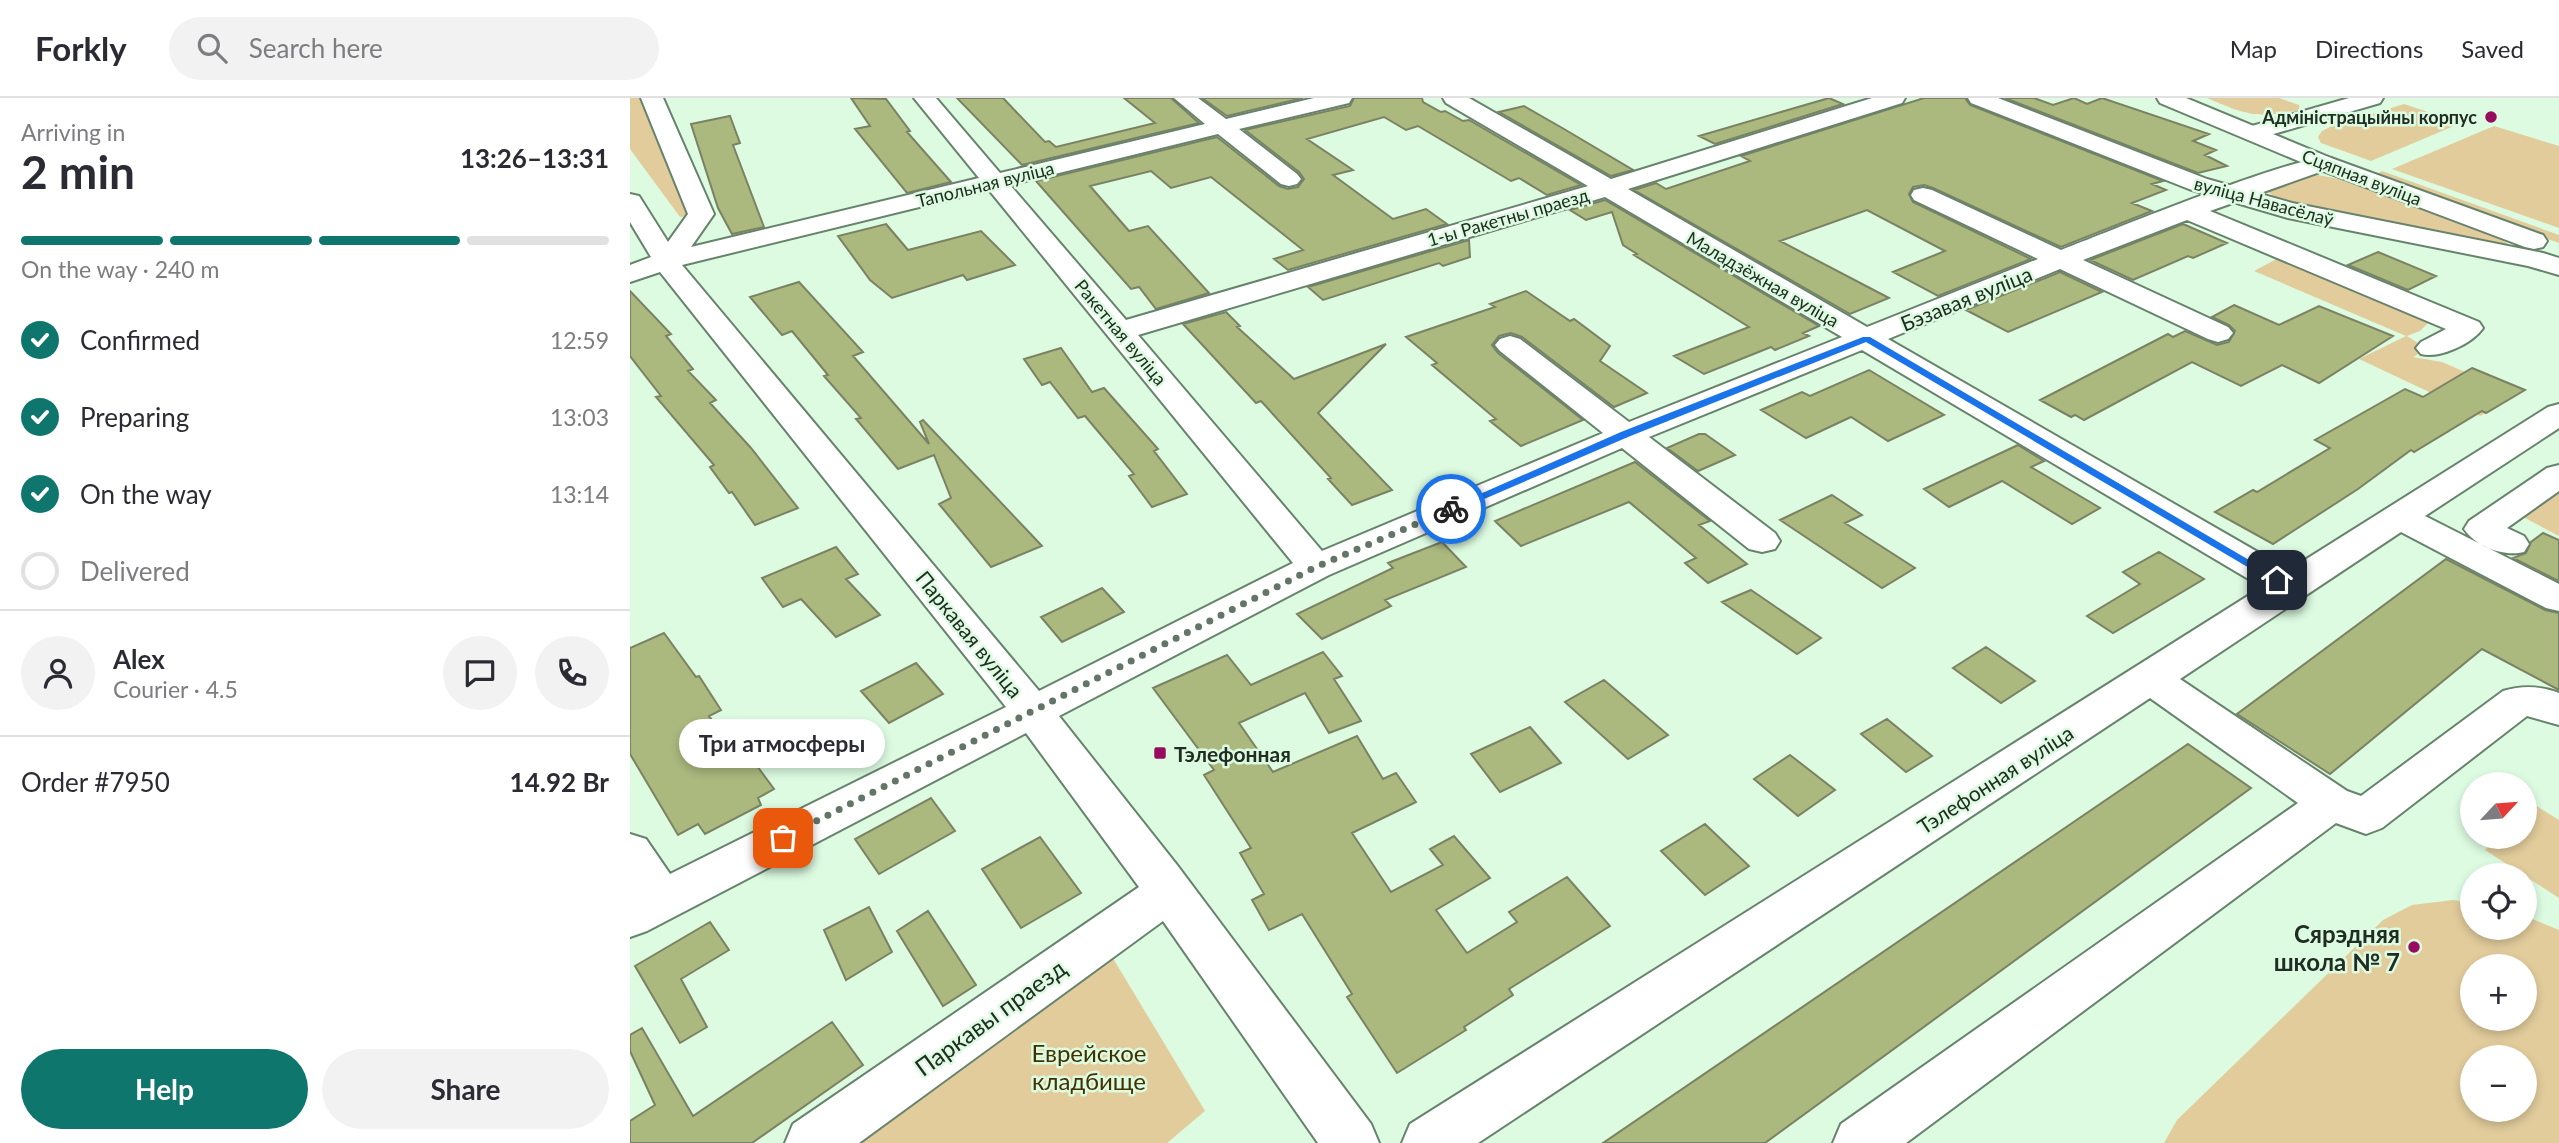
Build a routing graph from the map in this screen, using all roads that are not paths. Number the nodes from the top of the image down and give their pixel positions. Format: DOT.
graph roads {
  1 [pos="652,98"];
  2 [pos="925,98"];
  3 [pos="1185,98"];
  4 [pos="1341,98"];
  5 [pos="1454,98"];
  6 [pos="1894,98"];
  7 [pos="1979,98"];
  8 [pos="2168,98"];
  9 [pos="2372,98"];
  10 [pos="1221,127"];
  11 [pos="2253,133"];
  12 [pos="2323,163"];
  13 [pos="1289,179"];
  14 [pos="994,182"];
  15 [pos="1608,188"];
  16 [pos="2232,194"];
  17 [pos="1923,195"];
  18 [pos="630,201"];
  19 [pos="2190,212"];
  20 [pos="2559,250"];
  21 [pos="2061,260"];
  22 [pos="2559,267"];
  23 [pos="640,270"];
  24 [pos="1120,331"];
  25 [pos="2218,333"];
  26 [pos="1867,339"];
  27 [pos="1510,345"];
  28 [pos="2431,348"];
  29 [pos="2559,414"];
  30 [pos="1625,435"];
  31 [pos="2559,475"];
  32 [pos="2401,518"];
  33 [pos="1762,541"];
  34 [pos="2511,544"];
  35 [pos="1316,567"];
  36 [pos="2290,587"];
  37 [pos="2559,599"];
  38 [pos="2150,678"];
  39 [pos="2559,710"];
  40 [pos="1033,712"];
  41 [pos="2331,803"];
  42 [pos="630,852"];
  43 [pos="1168,892"];
  44 [pos="645,908"];
  45 [pos="813,1143"];
  46 [pos="1351,1143"];
  47 [pos="1430,1143"];
  48 [pos="1861,1143"];
  1 -- 23 [label="street"];
  2 -- 14 [label="street, Ракетная вуліца"];
  3 -- 10 [label="street"];
  4 -- 10 [label="street, Тапольная вуліца"];
  5 -- 15 [label="street, Маладзёжная вуліца"];
  6 -- 15 [label="street, 1-ы Ракетны праезд"];
  7 -- 16 [label="street, вуліца Навасёлаў"];
  8 -- 11 [label="street, Сцяпная вуліца"];
  9 -- 11 [label="street"];
  10 -- 13 [label="street"];
  10 -- 14 [label="street, Тапольная вуліца"];
  11 -- 12 [label="street, Сцяпная вуліца"];
  12 -- 16 [label="street, Бэзавая вуліца"];
  12 -- 20 [label="street, Сцяпная вуліца"];
  14 -- 23 [label="street, Тапольная вуліца"];
  14 -- 24 [label="street, Ракетная вуліца"];
  15 -- 24 [label="street, 1-ы Ракетны праезд"];
  15 -- 26 [label="street, Маладзёжная вуліца"];
  16 -- 19 [label="street, Бэзавая вуліца"];
  16 -- 22 [label="street, вуліца Навасёлаў"];
  17 -- 21 [label="street"];
  18 -- 23 [label="street, Паркавая вуліца"];
  19 -- 21 [label="street, Бэзавая вуліца"];
  19 -- 28 [label="street"];
  21 -- 25 [label="street"];
  21 -- 26 [label="street, Бэзавая вуліца"];
  23 -- 40 [label="street, Паркавая вуліца"];
  24 -- 35 [label="street, Ракетная вуліца"];
  26 -- 30 [label="street, Бэзавая вуліца"];
  26 -- 36 [label="street, Маладзёжная вуліца"];
  27 -- 30 [label="street"];
  29 -- 32 [label="street, Тэлефонная вуліца"];
  30 -- 33 [label="street"];
  30 -- 35 [label="street, Бэзавая вуліца"];
  31 -- 34 [label="street"];
  32 -- 36 [label="street, Тэлефонная вуліца"];
  32 -- 37 [label="street"];
  35 -- 40 [label="street, Бэзавая вуліца"];
  36 -- 38 [label="street, Тэлефонная вуліца"];
  38 -- 41 [label="street"];
  38 -- 47 [label="street, Тэлефонная вуліца"];
  39 -- 41 [label="street"];
  40 -- 43 [label="street, Паркавая вуліца"];
  40 -- 44 [label="street, Бэзавая вуліца"];
  41 -- 48 [label="street"];
  42 -- 44 [label="street"];
  43 -- 45 [label="street, Паркавы праезд"];
  43 -- 46 [label="street, Паркавая вуліца"];
}
